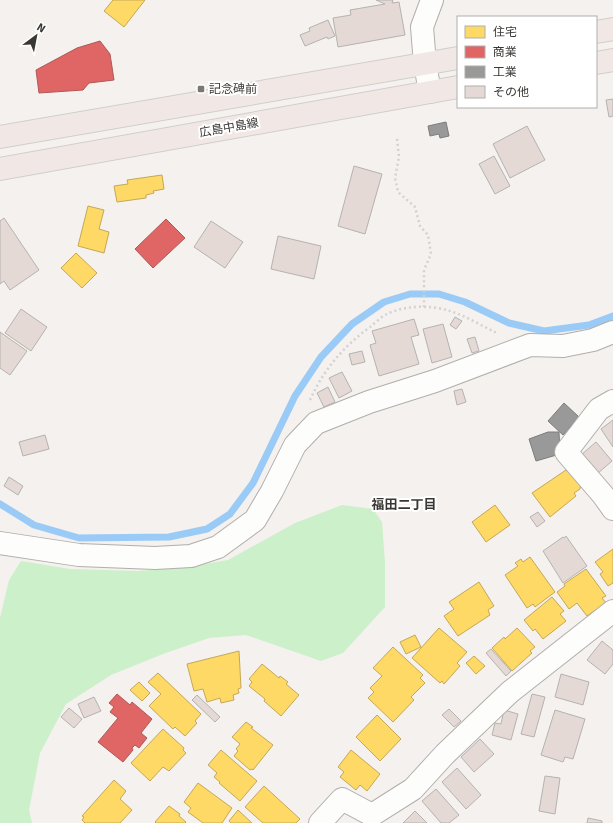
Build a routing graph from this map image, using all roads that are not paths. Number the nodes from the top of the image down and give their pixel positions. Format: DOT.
graph roads {
  1 [pos="432,0"];
  2 [pos="613,29"];
  3 [pos="597,32"];
  4 [pos="457,58"];
  5 [pos="613,60"];
  6 [pos="597,63"];
  7 [pos="425,64"];
  8 [pos="457,87"];
  9 [pos="430,92"];
  10 [pos="0,137"];
  11 [pos="0,169"];
  12 [pos="613,332"];
  13 [pos="613,401"];
  14 [pos="613,509"];
  15 [pos="0,543"];
  16 [pos="613,611"];
  17 [pos="320,823"];
  1 -- 7 [label="street"];
  2 -- 3 [label="main road"];
  4 -- 7 [label="main road"];
  5 -- 6 [label="main road"];
  7 -- 9 [label="street"];
  7 -- 10 [label="main road"];
  8 -- 9 [label="main road, 広島中島線"];
  9 -- 11 [label="main road, 広島中島線"];
  12 -- 15 [label="street"];
  13 -- 14 [label="street"];
  16 -- 17 [label="street"];
}
